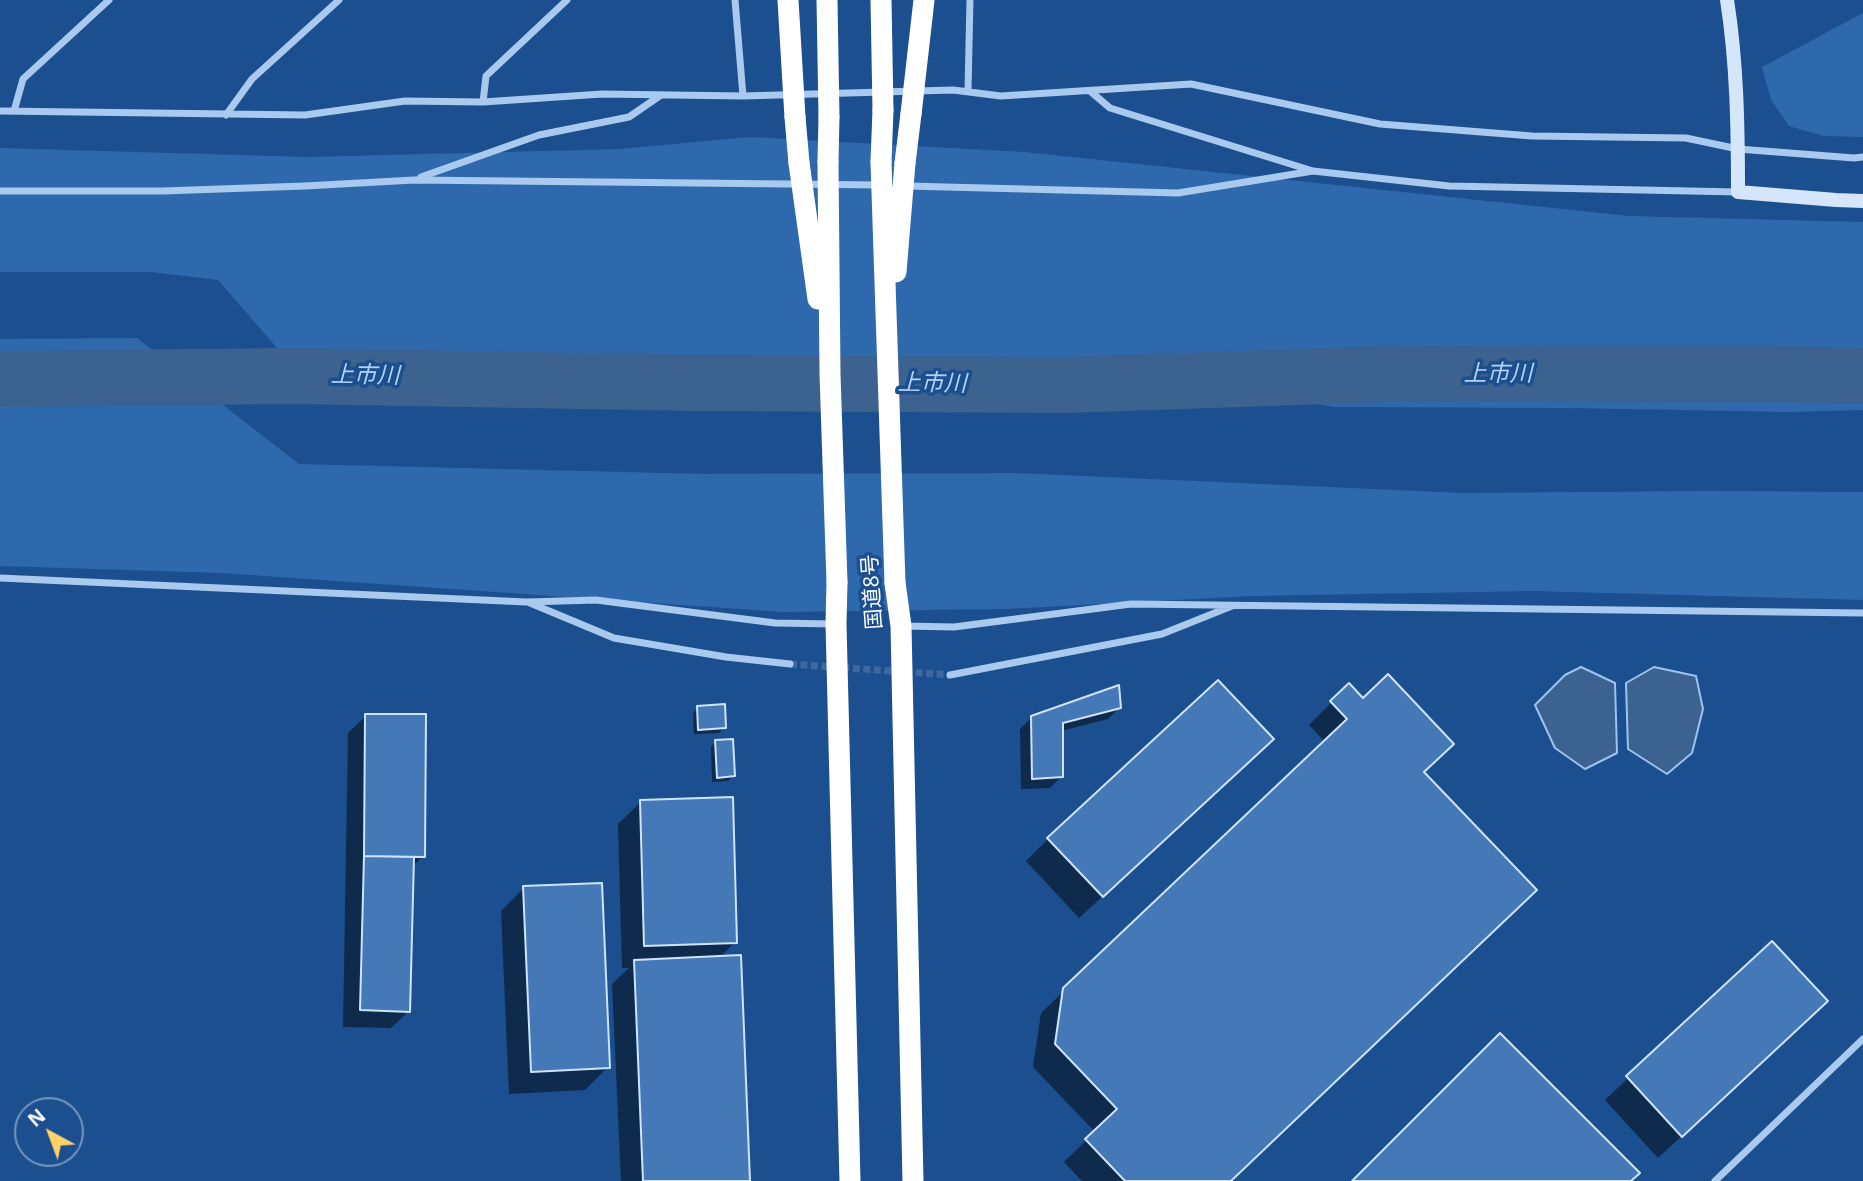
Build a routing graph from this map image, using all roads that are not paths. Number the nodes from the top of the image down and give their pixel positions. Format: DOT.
graph roads {
  1 [pos="109,0"];
  2 [pos="339,0"];
  3 [pos="567,0"];
  4 [pos="736,0"];
  5 [pos="789,0"];
  6 [pos="827,0"];
  7 [pos="881,0"];
  8 [pos="924,0"];
  9 [pos="970,0"];
  10 [pos="1727,0"];
  11 [pos="968,91"];
  12 [pos="1090,91"];
  13 [pos="661,95"];
  14 [pos="743,96"];
  15 [pos="483,102"];
  16 [pos="0,111"];
  17 [pos="13,111"];
  18 [pos="226,115"];
  19 [pos="1738,149"];
  20 [pos="1863,157"];
  21 [pos="1313,171"];
  22 [pos="414,180"];
  23 [pos="0,191"];
  24 [pos="1738,192"];
  25 [pos="1863,201"];
  26 [pos="830,374"];
  27 [pos="887,374"];
  28 [pos="0,578"];
  29 [pos="526,602"];
  30 [pos="1236,605"];
  31 [pos="1863,613"];
  32 [pos="836,624"];
  33 [pos="901,626"];
  34 [pos="790,664"];
  35 [pos="950,675"];
  36 [pos="1863,1039"];
  37 [pos="850,1181"];
  38 [pos="914,1181"];
  39 [pos="1716,1181"];
  1 -- 17 [label="street"];
  2 -- 18 [label="street"];
  3 -- 15 [label="street"];
  4 -- 14 [label="street"];
  5 -- 26 [label="highway, bridge"];
  6 -- 26 [label="highway, 国道8号, bridge"];
  7 -- 27 [label="highway, 国道8号, bridge"];
  8 -- 27 [label="highway, bridge"];
  9 -- 11 [label="street"];
  10 -- 19 [label="street"];
  11 -- 12 [label="street"];
  11 -- 14 [label="street"];
  12 -- 19 [label="street"];
  12 -- 21 [label="street"];
  13 -- 14 [label="street"];
  13 -- 15 [label="street"];
  13 -- 22 [label="street"];
  15 -- 18 [label="street"];
  16 -- 17 [label="street"];
  17 -- 18 [label="street"];
  19 -- 20 [label="street"];
  19 -- 24 [label="street"];
  21 -- 22 [label="street"];
  21 -- 24 [label="street"];
  22 -- 23 [label="street"];
  24 -- 25 [label="street"];
  26 -- 32 [label="highway, 国道8号, bridge"];
  27 -- 33 [label="highway, 国道8号, bridge"];
  28 -- 29 [label="street"];
  29 -- 32 [label="street"];
  29 -- 34 [label="street"];
  30 -- 31 [label="street"];
  30 -- 33 [label="street"];
  30 -- 35 [label="street"];
  32 -- 37 [label="highway, 国道8号"];
  33 -- 38 [label="highway, 国道8号"];
  36 -- 39 [label="street"];
}
